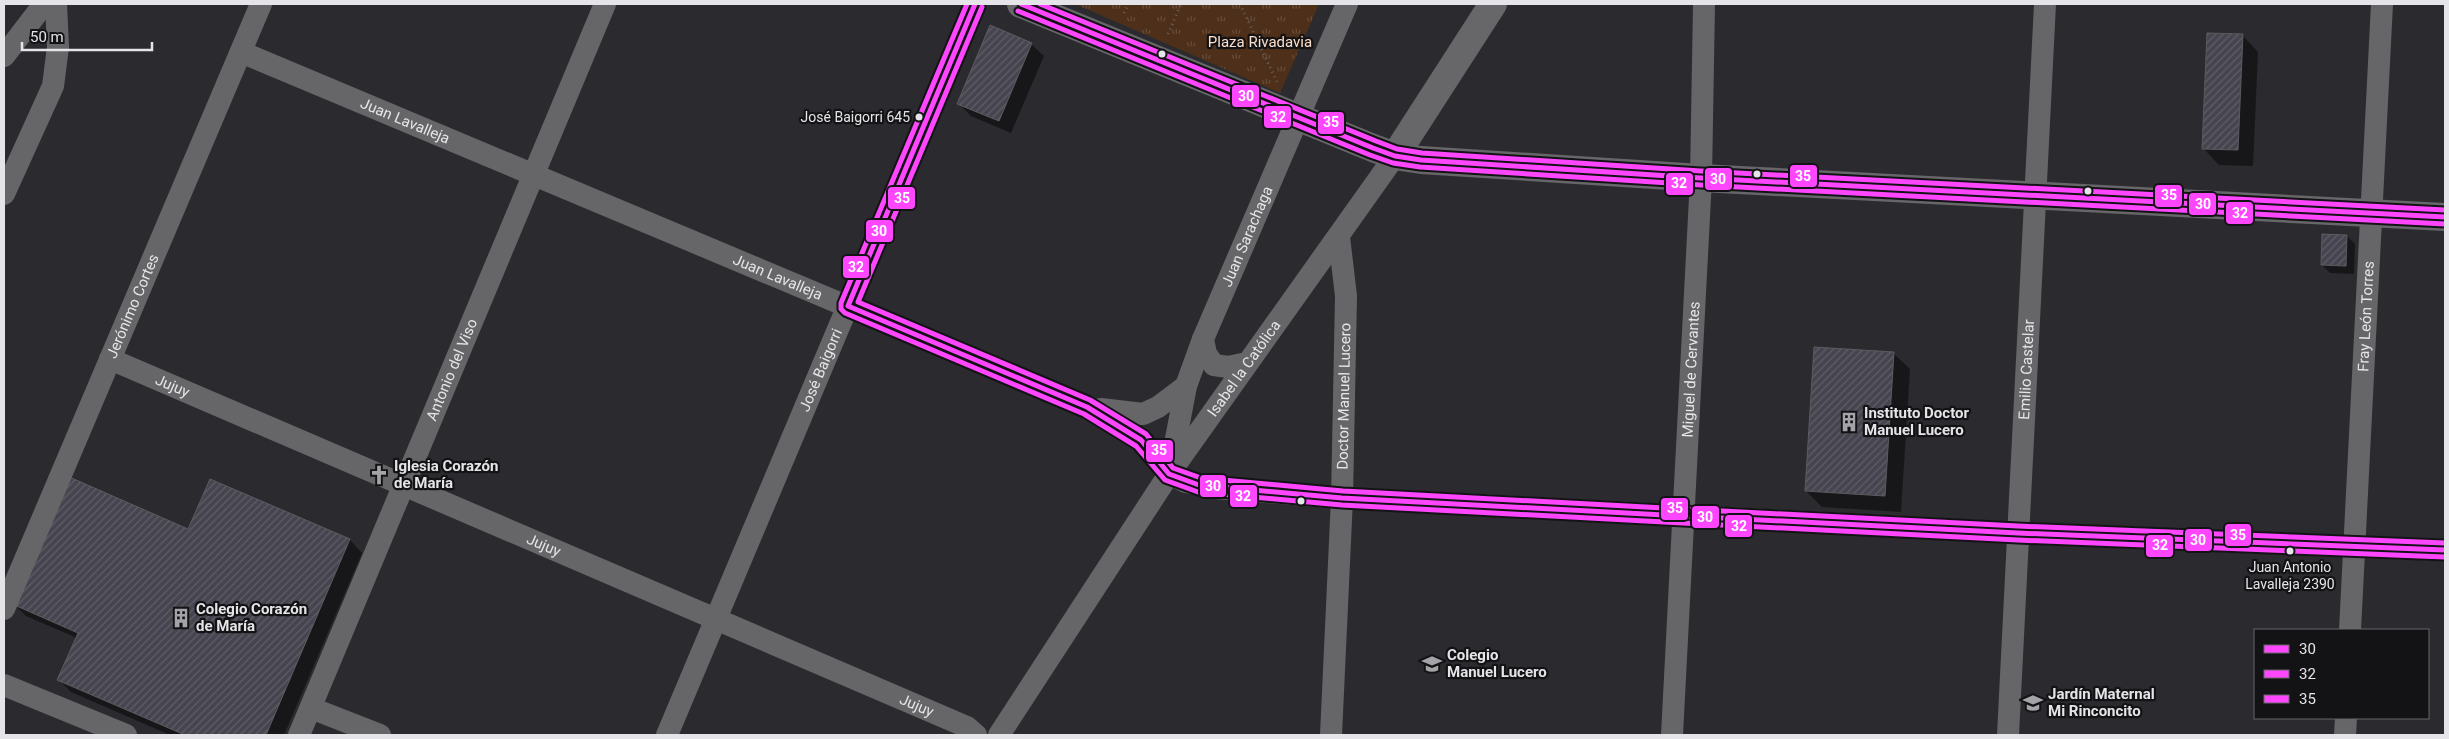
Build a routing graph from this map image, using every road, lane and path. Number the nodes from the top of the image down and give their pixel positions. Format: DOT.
graph roads {
  1 [pos="44,4"];
  2 [pos="56,4"];
  3 [pos="260,4"];
  4 [pos="605,4"];
  5 [pos="975,4"];
  6 [pos="1021,4"];
  7 [pos="1128,4"];
  8 [pos="1181,4"];
  9 [pos="1240,4"];
  10 [pos="1347,4"];
  11 [pos="1493,4"];
  12 [pos="1704,4"];
  13 [pos="2045,4"];
  14 [pos="2382,4"];
  15 [pos="1124,13"];
  16 [pos="1168,34"];
  17 [pos="241,52"];
  18 [pos="4,56"];
  19 [pos="1277,82"];
  20 [pos="1298,119"];
  21 [pos="1395,156"];
  22 [pos="534,174"];
  23 [pos="1701,178"];
  24 [pos="4,194"];
  25 [pos="2036,196"];
  26 [pos="2371,213"];
  27 [pos="2445,217"];
  28 [pos="1339,237"];
  29 [pos="848,306"];
  30 [pos="1203,338"];
  31 [pos="110,359"];
  32 [pos="1247,364"];
  33 [pos="1186,386"];
  34 [pos="1088,407"];
  35 [pos="1169,474"];
  36 [pos="404,485"];
  37 [pos="1342,498"];
  38 [pos="1683,516"];
  39 [pos="2018,533"];
  40 [pos="2354,546"];
  41 [pos="2445,550"];
  42 [pos="4,609"];
  43 [pos="716,619"];
  44 [pos="2350,629"];
  45 [pos="4,684"];
  46 [pos="311,708"];
  47 [pos="2346,719"];
  48 [pos="126,735"];
  49 [pos="299,735"];
  50 [pos="380,735"];
  51 [pos="667,735"];
  52 [pos="976,735"];
  53 [pos="999,735"];
  54 [pos="1332,735"];
  55 [pos="1672,735"];
  56 [pos="2008,735"];
  57 [pos="2345,735"];
  1 -- 18 [label="street"];
  2 -- 24 [label="street"];
  3 -- 17 [label="street, Jerónimo Cortes"];
  4 -- 22 [label="street, Antonio del Viso"];
  5 -- 29 [label="street, José Baigorri"];
  6 -- 20 [label="main road"];
  7 -- 15 [label="path"];
  8 -- 16 [label="path"];
  9 -- 19 [label="path"];
  10 -- 20 [label="street, Juan Sarachaga"];
  11 -- 21 [label="main road, Isabel la Católica"];
  12 -- 23 [label="street, Miguel de Cervantes"];
  13 -- 25 [label="street, Emilio Castelar"];
  14 -- 26 [label="street, Fray León Torres"];
  17 -- 22 [label="street, Juan Lavalleja"];
  17 -- 31 [label="street, Jerónimo Cortes"];
  20 -- 21 [label="main road"];
  20 -- 30 [label="street, Juan Sarachaga"];
  21 -- 23 [label="main road"];
  21 -- 28 [label="street, Isabel la Católica"];
  22 -- 29 [label="street, Juan Lavalleja"];
  22 -- 36 [label="street, Antonio del Viso"];
  23 -- 25 [label="main road"];
  23 -- 38 [label="street, Miguel de Cervantes"];
  25 -- 26 [label="main road"];
  25 -- 39 [label="street, Emilio Castelar"];
  26 -- 27 [label="main road"];
  26 -- 40 [label="street, Fray León Torres"];
  28 -- 32 [label="street, Isabel la Católica"];
  28 -- 37 [label="street, Doctor Manuel Lucero"];
  29 -- 34 [label="street, Juan Lavalleja"];
  29 -- 43 [label="street, José Baigorri"];
  30 -- 32 [label="street"];
  30 -- 33 [label="street, Juan Sarachaga"];
  31 -- 36 [label="street, Jujuy"];
  31 -- 42 [label="street, Jerónimo Cortes"];
  32 -- 35 [label="street, Isabel la Católica"];
  33 -- 34 [label="street"];
  33 -- 35 [label="street, Juan Sarachaga"];
  34 -- 35 [label="street, Juan Lavalleja"];
  35 -- 37 [label="street"];
  35 -- 53 [label="street, Isabel la Católica"];
  36 -- 43 [label="street, Jujuy"];
  36 -- 46 [label="street, Antonio del Viso"];
  37 -- 38 [label="street"];
  37 -- 54 [label="street, Doctor Manuel Lucero"];
  38 -- 39 [label="street"];
  38 -- 55 [label="street, Miguel de Cervantes"];
  39 -- 40 [label="street"];
  39 -- 56 [label="street, Emilio Castelar"];
  40 -- 41 [label="street"];
  40 -- 44 [label="street, Fray León Torres"];
  43 -- 51 [label="street, José Baigorri"];
  43 -- 52 [label="street, Jujuy"];
  45 -- 48 [label="street"];
  46 -- 49 [label="street, Antonio del Viso"];
  46 -- 50 [label="street"];
  47 -- 57 [label="street"];
}
